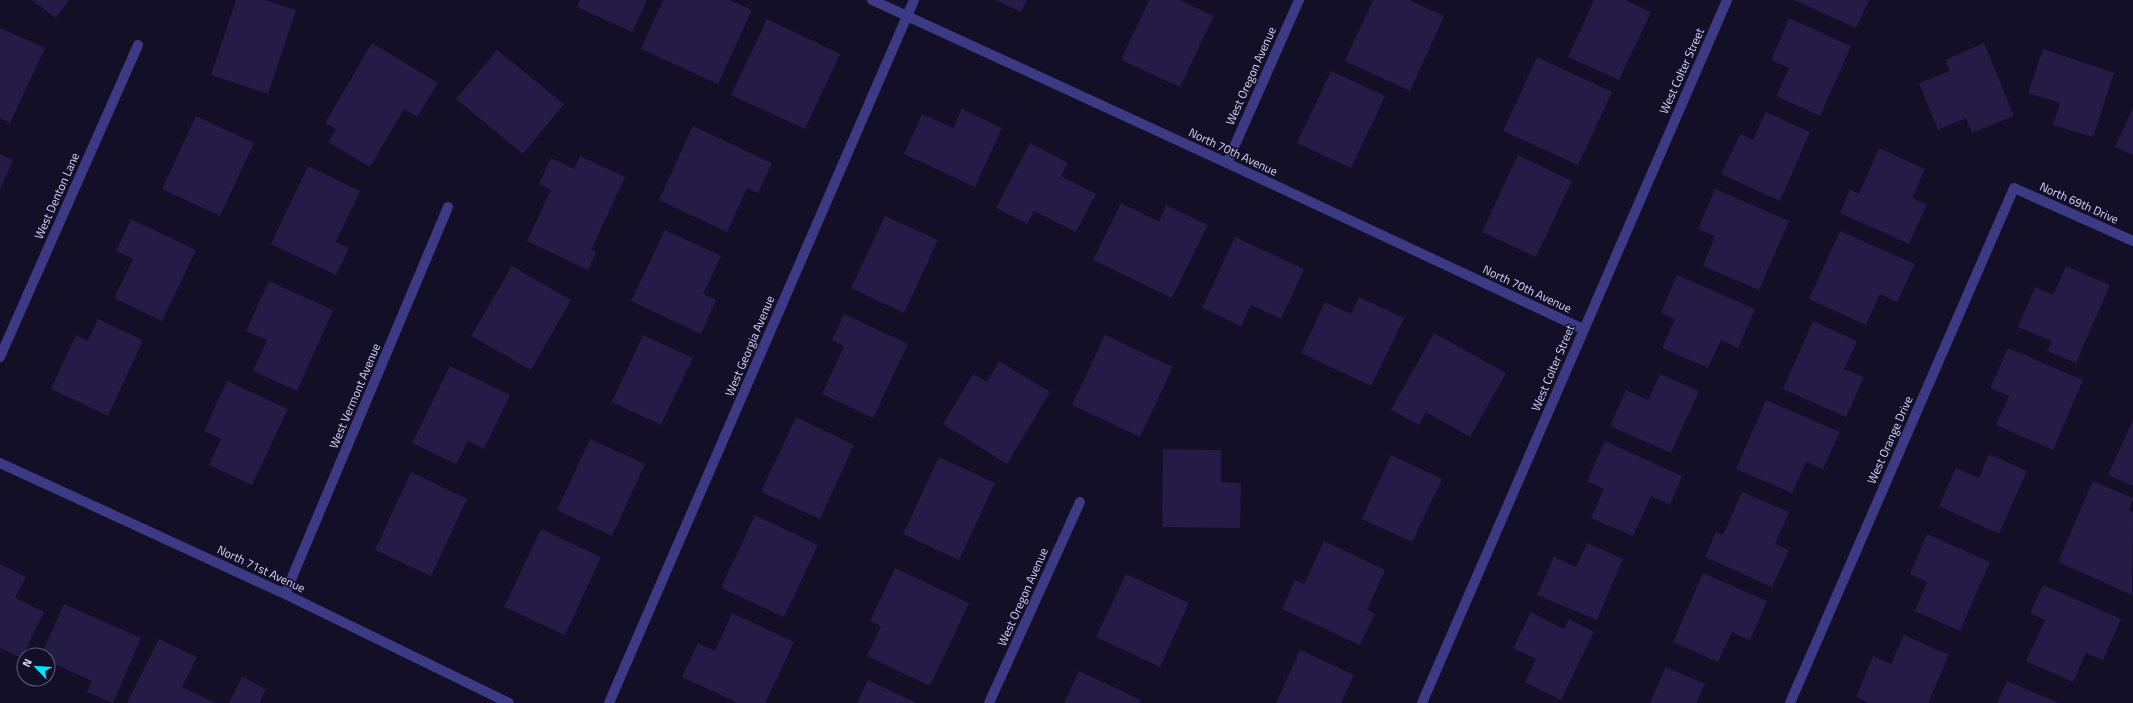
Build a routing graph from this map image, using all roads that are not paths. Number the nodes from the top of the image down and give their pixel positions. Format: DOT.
graph roads {
  1 [pos="872,0"];
  2 [pos="914,0"];
  3 [pos="1299,0"];
  4 [pos="1727,0"];
  5 [pos="907,17"];
  6 [pos="138,45"];
  7 [pos="1227,163"];
  8 [pos="2014,188"];
  9 [pos="448,208"];
  10 [pos="2133,241"];
  11 [pos="1583,329"];
  12 [pos="0,357"];
  13 [pos="0,463"];
  14 [pos="1080,502"];
  15 [pos="285,594"];
  16 [pos="509,703"];
  17 [pos="609,703"];
  18 [pos="989,703"];
  19 [pos="1422,703"];
  20 [pos="1790,703"];
  1 -- 5 [label="street, North 70th Avenue"];
  2 -- 5 [label="street, West Georgia Avenue"];
  3 -- 7 [label="street, West Oregon Avenue"];
  4 -- 11 [label="street, West Colter Street"];
  5 -- 7 [label="street, North 70th Avenue"];
  5 -- 17 [label="street, West Georgia Avenue"];
  6 -- 12 [label="street, West Denton Lane"];
  7 -- 11 [label="street, North 70th Avenue"];
  8 -- 10 [label="street, North 69th Drive"];
  8 -- 20 [label="street, West Orange Drive"];
  9 -- 15 [label="street, West Vermont Avenue"];
  11 -- 19 [label="street, West Colter Street"];
  13 -- 15 [label="street, North 71st Avenue"];
  14 -- 18 [label="street, West Oregon Avenue"];
  15 -- 16 [label="street, North 71st Avenue"];
}
